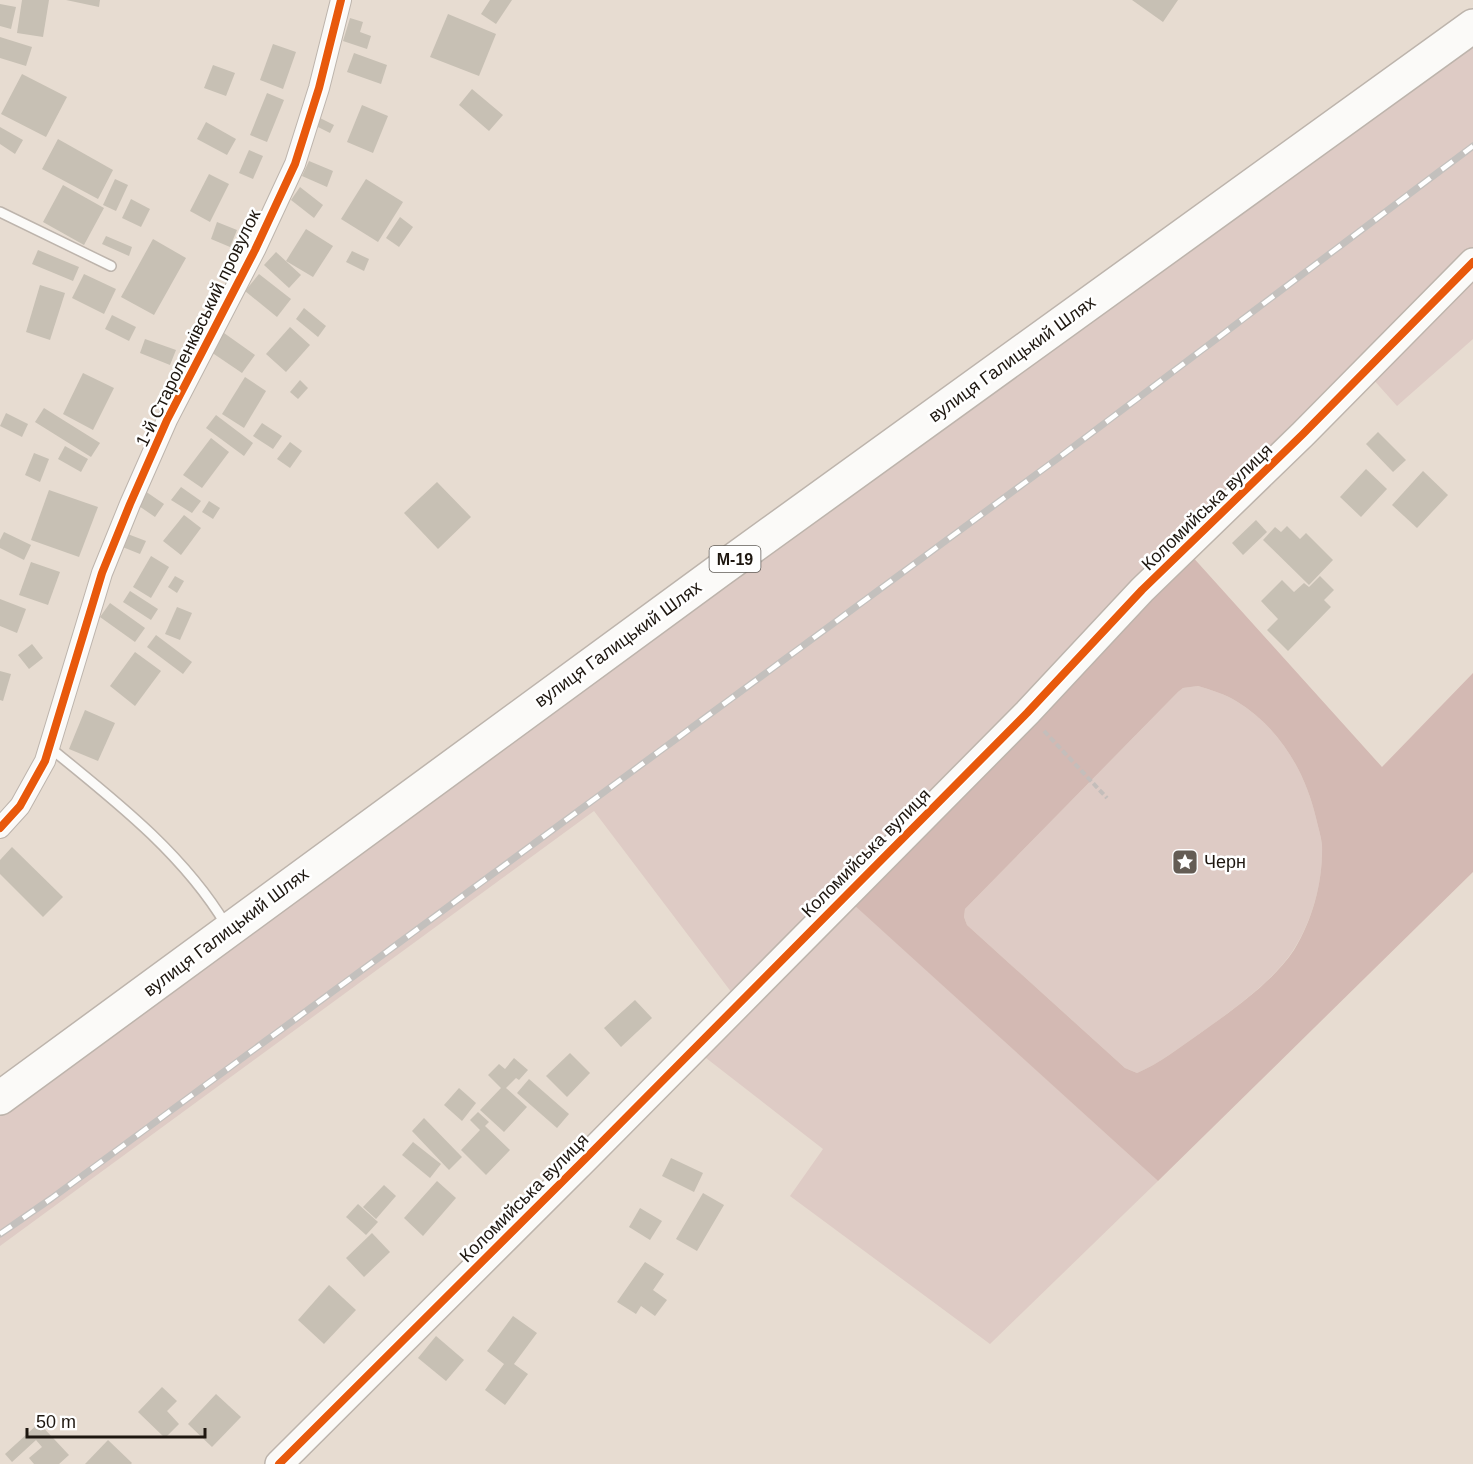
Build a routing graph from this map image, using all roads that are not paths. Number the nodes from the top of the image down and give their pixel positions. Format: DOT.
graph roads {
  1 [pos="341,0"];
  2 [pos="1473,27"];
  3 [pos="0,212"];
  4 [pos="1473,262"];
  5 [pos="111,266"];
  6 [pos="49,747"];
  7 [pos="0,828"];
  8 [pos="230,930"];
  9 [pos="0,1098"];
  10 [pos="279,1464"];
  1 -- 6 [label="street, 1-й Староленківський провулок"];
  2 -- 8 [label="highway, вулиця Галицький Шлях / М-19"];
  3 -- 5 [label="lane"];
  4 -- 10 [label="street, Коломийська вулиця"];
  6 -- 7 [label="street, 1-й Староленківський провулок"];
  6 -- 8 [label="lane"];
  8 -- 9 [label="highway, вулиця Галицький Шлях / М-19"];
}
